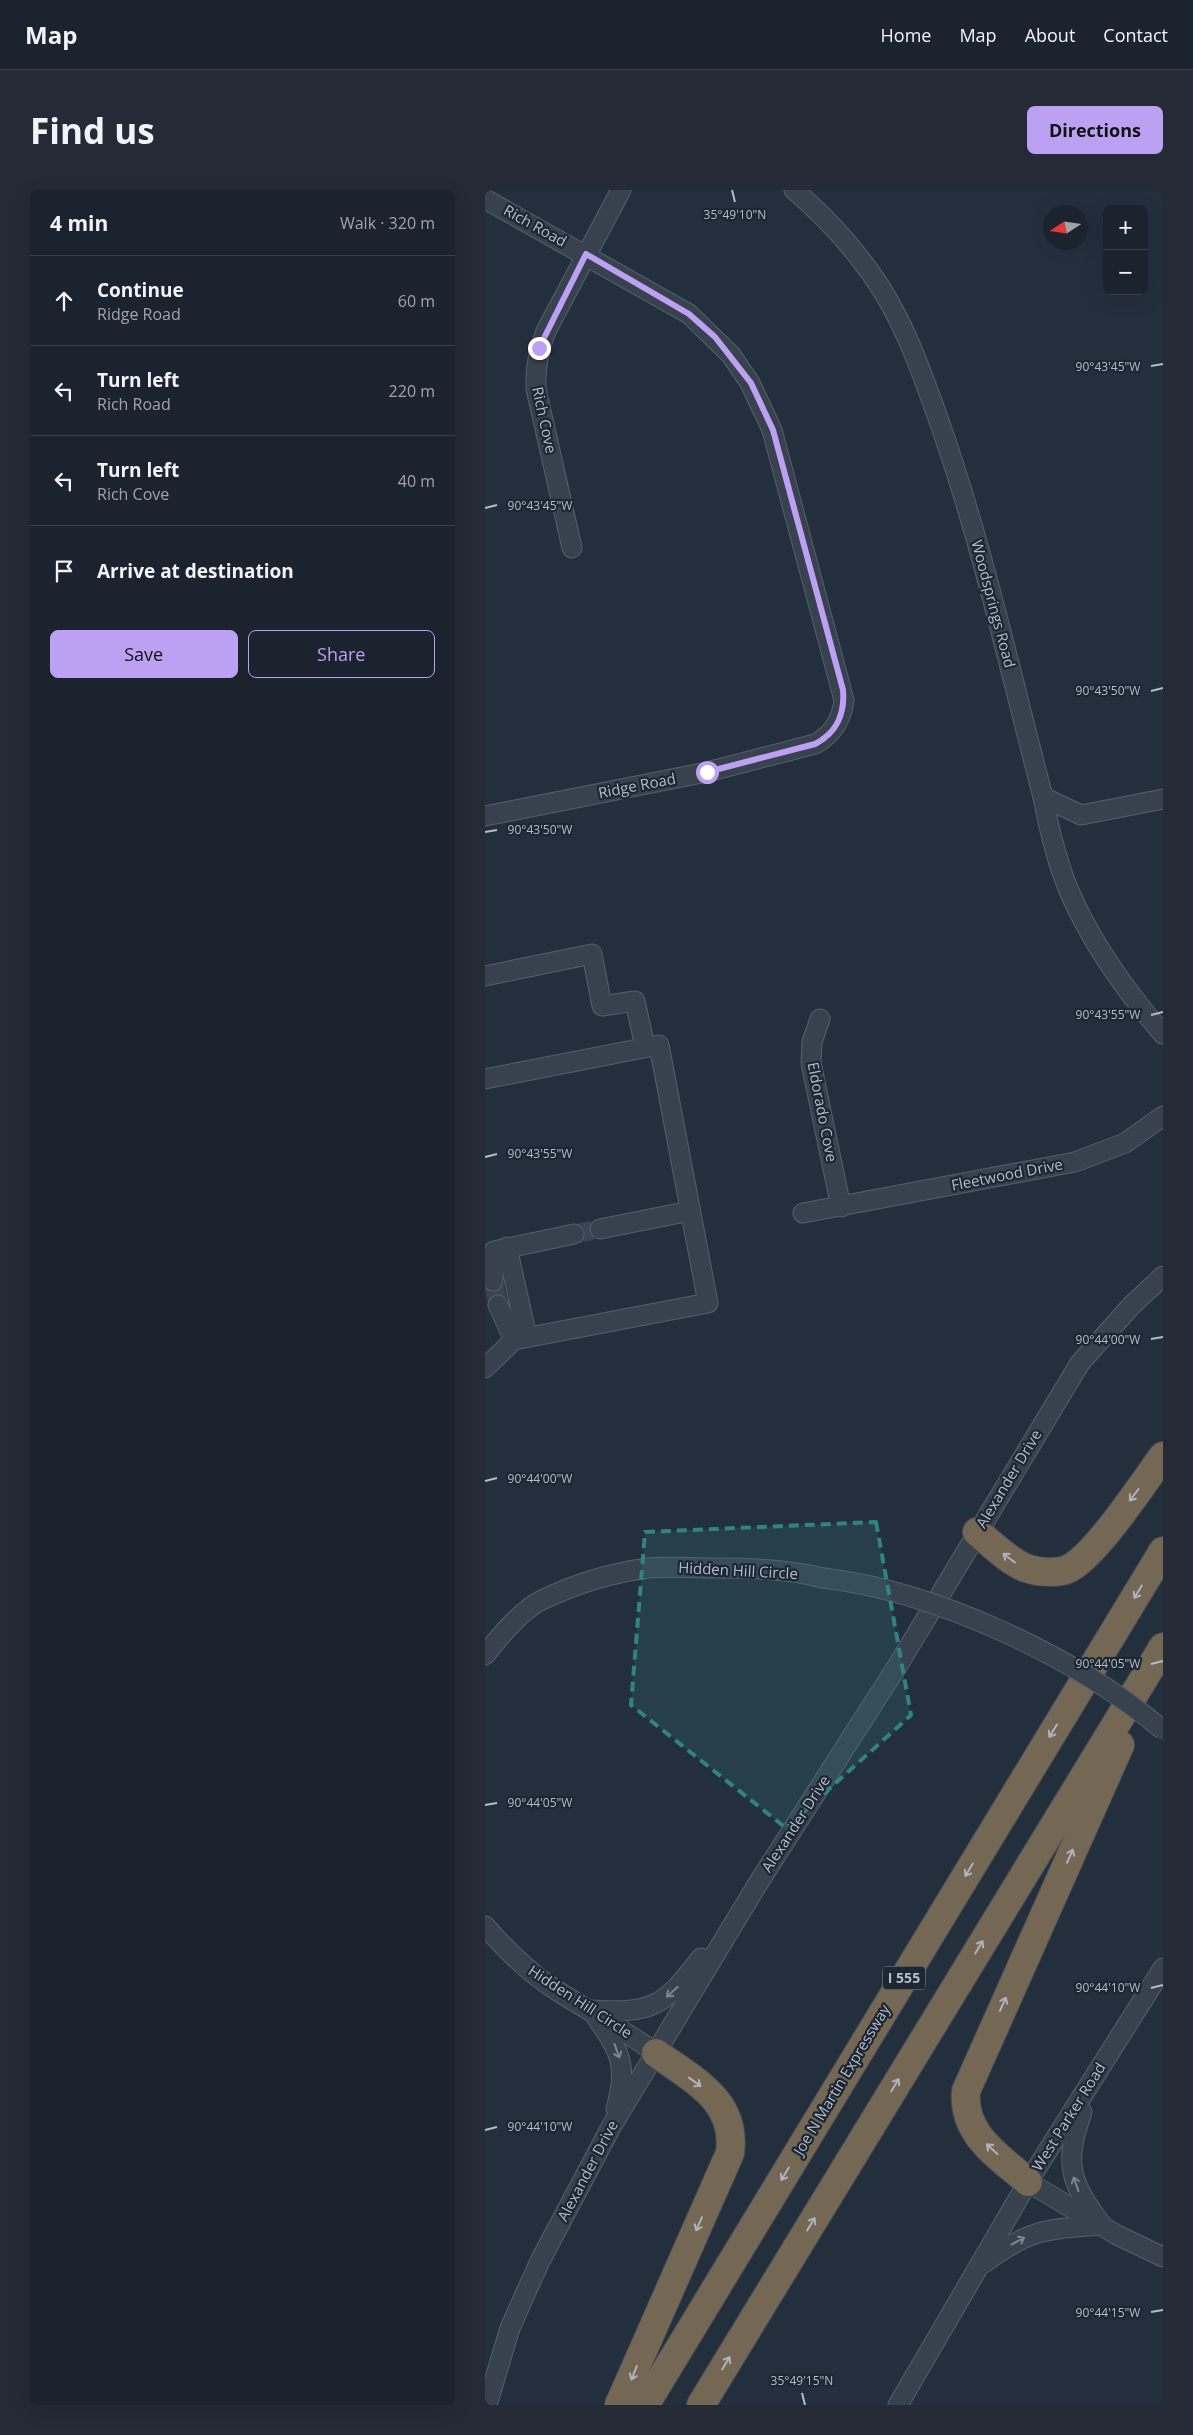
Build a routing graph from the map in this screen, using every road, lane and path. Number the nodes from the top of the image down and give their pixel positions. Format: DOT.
graph roads {
  1 [pos="621,190"];
  2 [pos="794,190"];
  3 [pos="485,199"];
  4 [pos="586,254"];
  5 [pos="572,548"];
  6 [pos="837,723"];
  7 [pos="1043,797"];
  8 [pos="1163,799"];
  9 [pos="485,816"];
  10 [pos="1081,816"];
  11 [pos="1050,833"];
  12 [pos="485,976"];
  13 [pos="820,1019"];
  14 [pos="1161,1028"];
  15 [pos="645,1047"];
  16 [pos="485,1079"];
  17 [pos="1163,1116"];
  18 [pos="841,1207"];
  19 [pos="691,1211"];
  20 [pos="803,1213"];
  21 [pos="600,1229"];
  22 [pos="574,1234"];
  23 [pos="507,1247"];
  24 [pos="1163,1276"];
  25 [pos="493,1281"];
  26 [pos="498,1305"];
  27 [pos="520,1339"];
  28 [pos="485,1368"];
  29 [pos="1163,1456"];
  30 [pos="977,1532"];
  31 [pos="1163,1551"];
  32 [pos="1163,1648"];
  33 [pos="485,1655"];
  34 [pos="1163,1730"];
  35 [pos="757,1885"];
  36 [pos="485,1926"];
  37 [pos="1163,1968"];
  38 [pos="591,2010"];
  39 [pos="656,2053"];
  40 [pos="1093,2081"];
  41 [pos="611,2127"];
  42 [pos="1028,2182"];
  43 [pos="1102,2225"];
  44 [pos="1163,2257"];
  45 [pos="977,2268"];
  46 [pos="487,2405"];
  47 [pos="619,2405"];
  48 [pos="645,2405"];
  49 [pos="701,2405"];
  50 [pos="898,2405"];
  1 -- 4 [label="street, Rich Cove"];
  2 -- 7 [label="street, Woodsprings Road"];
  3 -- 4 [label="street, Rich Road"];
  4 -- 5 [label="street, Rich Cove"];
  4 -- 6 [label="street, Rich Road"];
  6 -- 9 [label="street, Ridge Road"];
  7 -- 10 [label="street"];
  7 -- 11 [label="street, Woodsprings Road"];
  8 -- 10 [label="street"];
  10 -- 11 [label="street"];
  11 -- 14 [label="street, Woodsprings Road"];
  12 -- 15 [label="street"];
  13 -- 18 [label="street, Eldorado Cove"];
  15 -- 16 [label="street"];
  15 -- 19 [label="street"];
  17 -- 18 [label="street, Fleetwood Drive"];
  18 -- 20 [label="street, Fleetwood Drive"];
  19 -- 21 [label="street"];
  19 -- 27 [label="street"];
  22 -- 23 [label="street"];
  23 -- 25 [label="street"];
  23 -- 27 [label="street"];
  24 -- 30 [label="street, Alexander Drive"];
  26 -- 27 [label="street"];
  27 -- 28 [label="street"];
  29 -- 30 [label="highway, one-way"];
  30 -- 35 [label="street, Alexander Drive"];
  31 -- 48 [label="highway, Joe N Martin Expressway / I 555, one-way"];
  42 -- 32 [label="highway, one-way"];
  49 -- 32 [label="highway, one-way"];
  33 -- 34 [label="street, Hidden Hill Circle, bridge"];
  35 -- 38 [label="street, one-way"];
  35 -- 39 [label="street, Alexander Drive"];
  36 -- 38 [label="street, Hidden Hill Circle"];
  37 -- 40 [label="street, West Parker Road"];
  38 -- 39 [label="street, Hidden Hill Circle"];
  38 -- 41 [label="street, one-way"];
  39 -- 41 [label="street, Alexander Drive"];
  39 -- 47 [label="highway, one-way"];
  40 -- 42 [label="street, West Parker Road"];
  43 -- 40 [label="street, one-way"];
  41 -- 46 [label="street, Alexander Drive"];
  42 -- 43 [label="street"];
  42 -- 45 [label="street, West Parker Road"];
  43 -- 44 [label="street"];
  45 -- 43 [label="street, one-way"];
  45 -- 50 [label="street, West Parker Road"];
}
